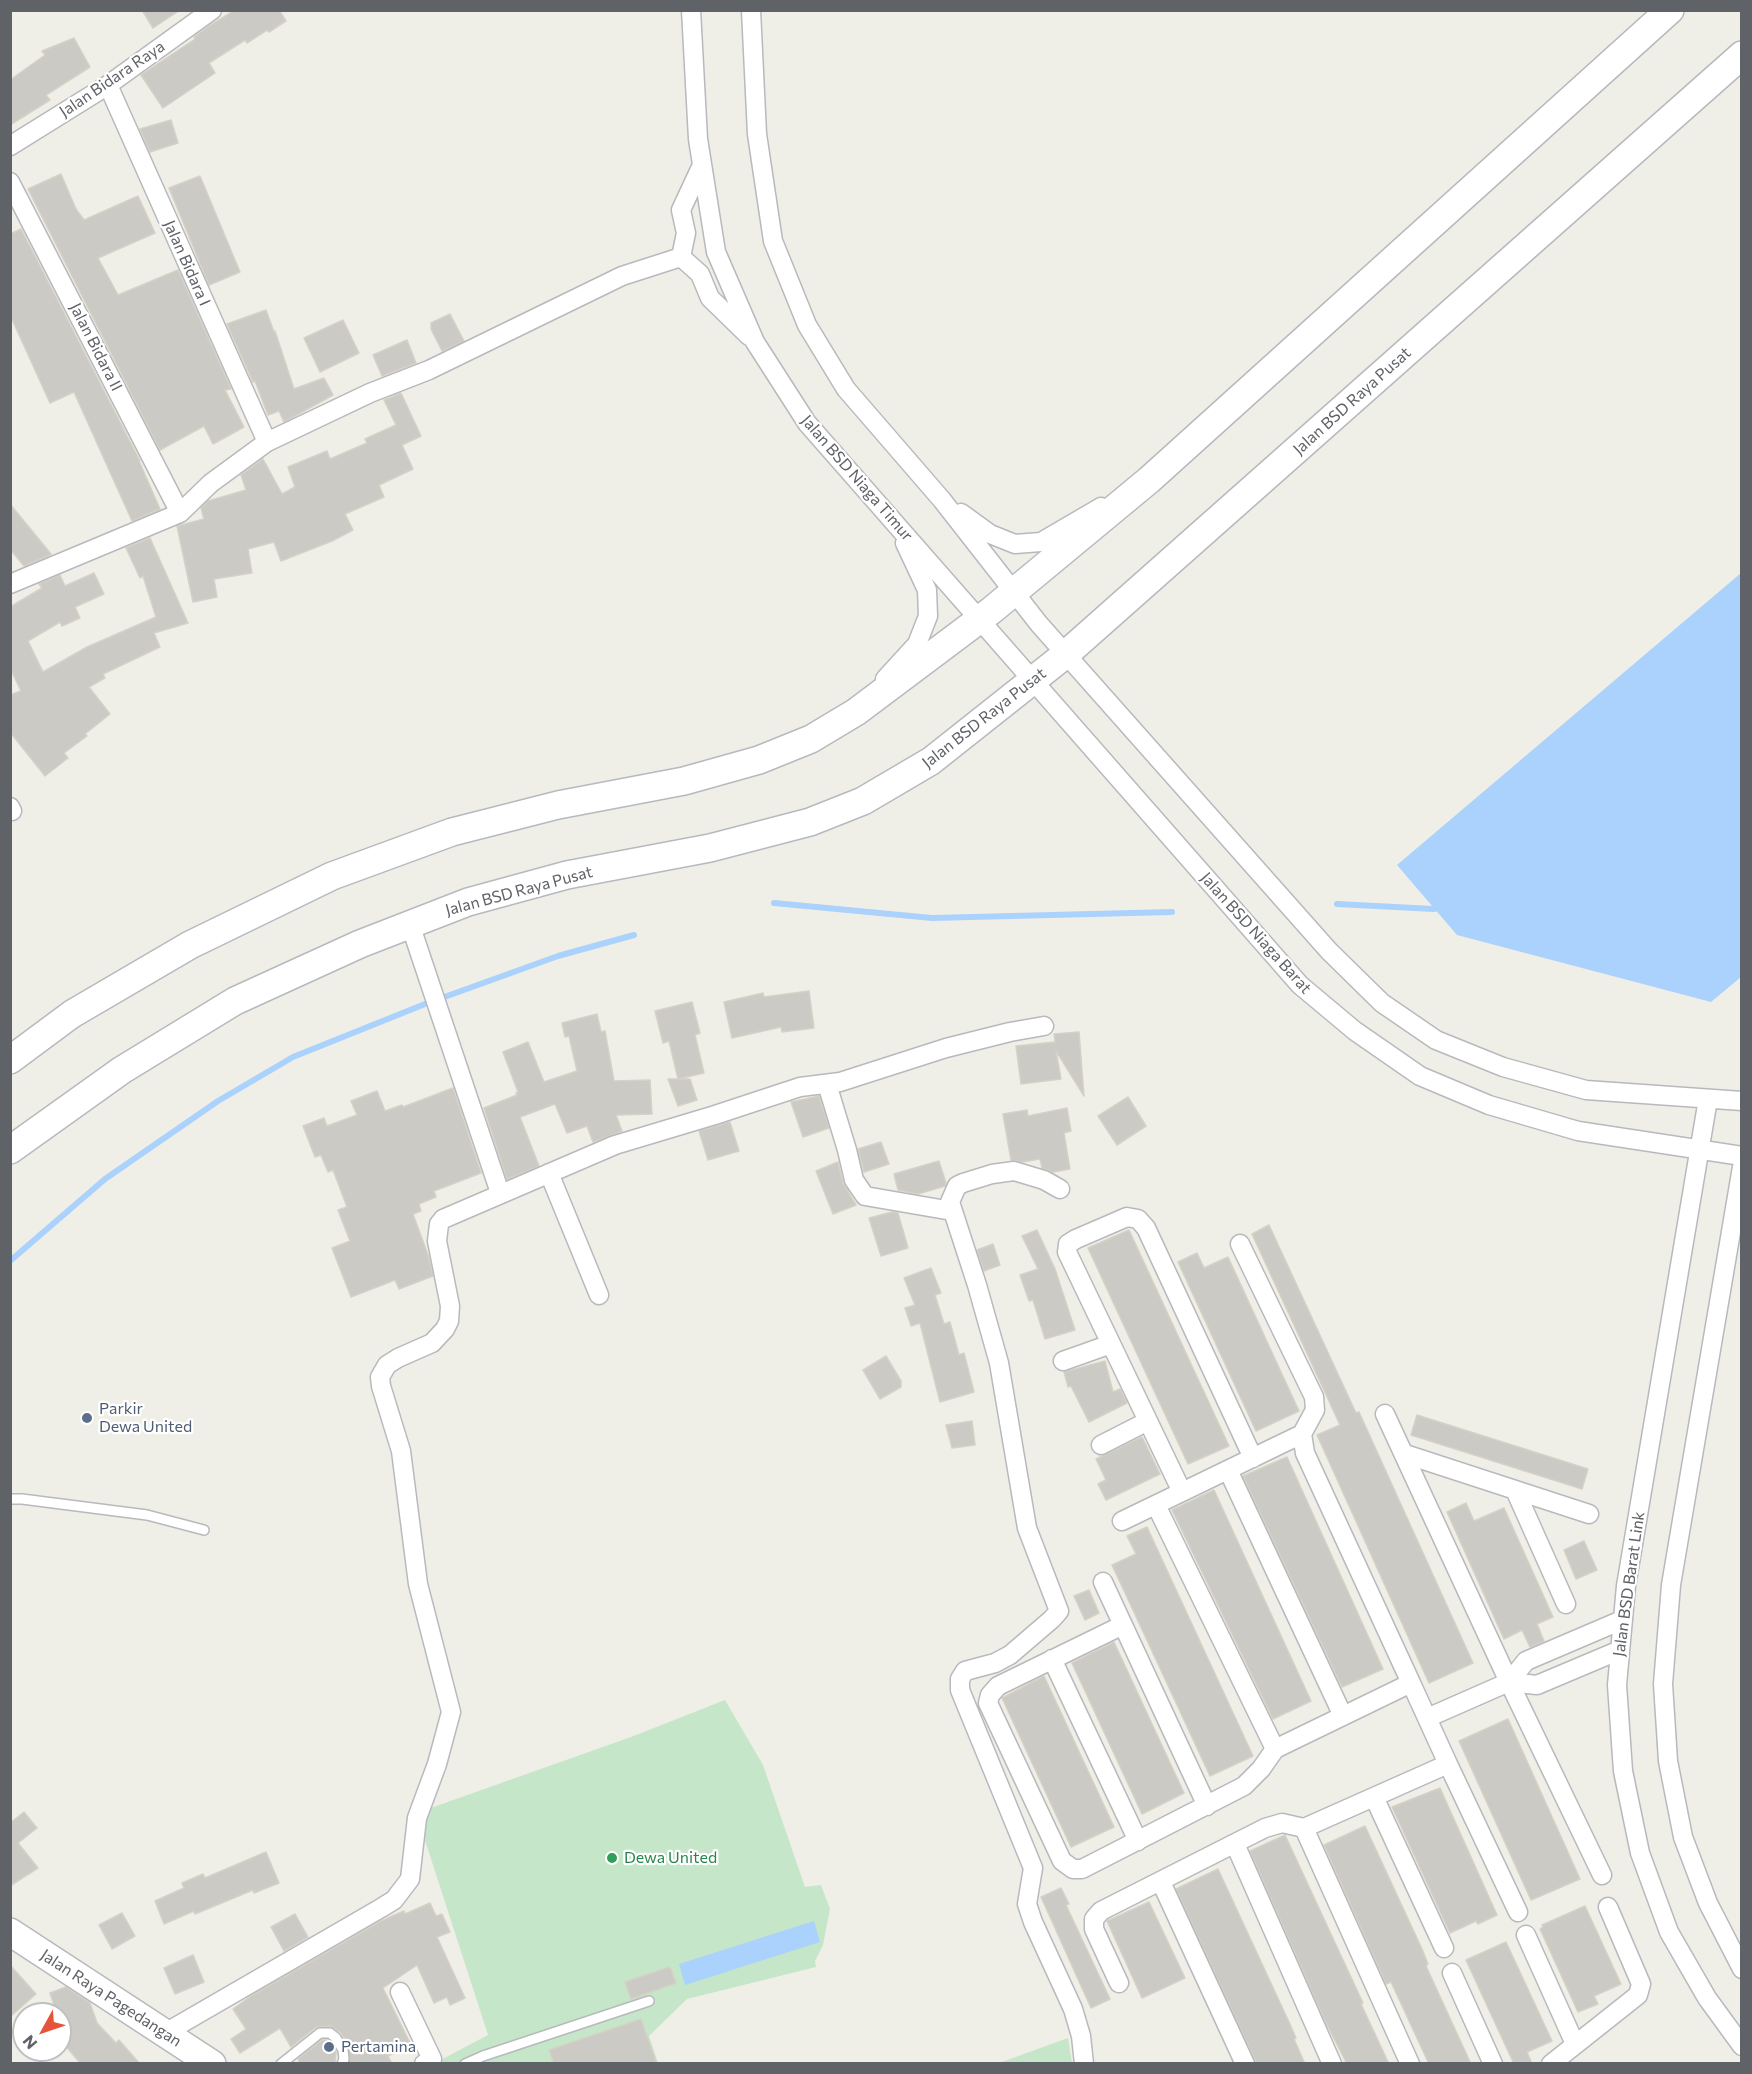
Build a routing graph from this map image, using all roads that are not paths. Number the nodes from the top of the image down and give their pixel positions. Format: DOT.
graph roads {
  1 [pos="212,10"];
  2 [pos="691,10"];
  3 [pos="751,10"];
  4 [pos="1670,10"];
  5 [pos="1742,55"];
  6 [pos="108,85"];
  7 [pos="10,146"];
  8 [pos="702,165"];
  9 [pos="10,182"];
  10 [pos="681,257"];
  11 [pos="755,342"];
  12 [pos="267,441"];
  13 [pos="1149,480"];
  14 [pos="942,500"];
  15 [pos="180,513"];
  16 [pos="895,523"];
  17 [pos="12,582"];
  18 [pos="1014,592"];
  19 [pos="980,619"];
  20 [pos="1066,654"];
  21 [pos="1033,681"];
  22 [pos="856,712"];
  23 [pos="410,924"];
  24 [pos="1044,1026"];
  25 [pos="10,1060"];
  26 [pos="827,1084"];
  27 [pos="1708,1099"];
  28 [pos="1742,1101"];
  29 [pos="10,1150"];
  30 [pos="1700,1151"];
  31 [pos="1742,1156"];
  32 [pos="1742,1167"];
  33 [pos="549,1173"];
  34 [pos="1060,1189"];
  35 [pos="500,1193"];
  36 [pos="952,1211"];
  37 [pos="1240,1244"];
  38 [pos="599,1295"];
  39 [pos="1111,1344"];
  40 [pos="1063,1361"];
  41 [pos="1385,1414"];
  42 [pos="1148,1422"];
  43 [pos="1302,1434"];
  44 [pos="1101,1445"];
  45 [pos="1405,1454"];
  46 [pos="1253,1458"];
  47 [pos="1228,1470"];
  48 [pos="1515,1490"];
  49 [pos="1182,1492"];
  50 [pos="10,1499"];
  51 [pos="1156,1505"];
  52 [pos="1589,1514"];
  53 [pos="1122,1521"];
  54 [pos="204,1530"];
  55 [pos="1103,1582"];
  56 [pos="1566,1604"];
  57 [pos="1622,1620"];
  58 [pos="1123,1625"];
  59 [pos="1620,1650"];
  60 [pos="1052,1659"];
  61 [pos="1509,1682"];
  62 [pos="1411,1683"];
  63 [pos="1343,1716"];
  64 [pos="1427,1718"];
  65 [pos="1275,1749"];
  66 [pos="1448,1764"];
  67 [pos="1374,1797"];
  68 [pos="1207,1806"];
  69 [pos="1304,1828"];
  70 [pos="1138,1840"];
  71 [pos="1235,1844"];
  72 [pos="1602,1875"];
  73 [pos="1161,1882"];
  74 [pos="1608,1907"];
  75 [pos="1518,1912"];
  76 [pos="10,1932"];
  77 [pos="1526,1935"];
  78 [pos="1444,1948"];
  79 [pos="1742,1969"];
  80 [pos="1452,1973"];
  81 [pos="1119,1983"];
  82 [pos="400,1992"];
  83 [pos="649,2001"];
  84 [pos="165,2033"];
  85 [pos="1575,2044"];
  86 [pos="1742,2046"];
  87 [pos="212,2064"];
  88 [pos="281,2064"];
  89 [pos="342,2064"];
  90 [pos="424,2064"];
  91 [pos="465,2064"];
  92 [pos="1084,2064"];
  93 [pos="1245,2064"];
  94 [pos="1332,2064"];
  95 [pos="1410,2064"];
  96 [pos="1493,2064"];
  97 [pos="1551,2064"];
  1 -- 6 [label="street, Jalan Bidara Raya"];
  2 -- 8 [label="street, Jalan BSD Niaga Timur"];
  3 -- 14 [label="street"];
  4 -- 13 [label="main road"];
  5 -- 20 [label="main road, Jalan BSD Raya Pusat"];
  6 -- 7 [label="street, Jalan Bidara Raya"];
  6 -- 12 [label="street, Jalan Bidara I"];
  8 -- 10 [label="street"];
  8 -- 11 [label="street, Jalan BSD Niaga Timur"];
  9 -- 15 [label="street, Jalan Bidara II"];
  10 -- 11 [label="street"];
  10 -- 12 [label="street"];
  11 -- 16 [label="street, Jalan BSD Niaga Timur"];
  12 -- 15 [label="street"];
  13 -- 14 [label="street"];
  13 -- 18 [label="main road"];
  14 -- 18 [label="street"];
  15 -- 17 [label="street"];
  16 -- 19 [label="street, Jalan BSD Niaga Timur"];
  16 -- 22 [label="street"];
  18 -- 19 [label="main road"];
  18 -- 20 [label="street"];
  19 -- 21 [label="street, Jalan BSD Niaga Timur"];
  19 -- 22 [label="main road"];
  20 -- 21 [label="main road, Jalan BSD Raya Pusat"];
  20 -- 27 [label="street"];
  21 -- 23 [label="main road, Jalan BSD Raya Pusat"];
  21 -- 30 [label="street, Jalan BSD Niaga Barat"];
  22 -- 25 [label="main road"];
  23 -- 29 [label="main road, Jalan BSD Raya Pusat"];
  23 -- 35 [label="street"];
  24 -- 26 [label="street"];
  26 -- 33 [label="street"];
  26 -- 36 [label="street"];
  27 -- 28 [label="street"];
  27 -- 30 [label="street, Jalan BSD Barat Link"];
  30 -- 31 [label="street, Jalan BSD Niaga Barat"];
  30 -- 57 [label="street, Jalan BSD Barat Link"];
  32 -- 79 [label="street"];
  33 -- 35 [label="street"];
  33 -- 38 [label="street"];
  34 -- 36 [label="street"];
  35 -- 84 [label="street"];
  36 -- 92 [label="street"];
  37 -- 43 [label="street"];
  39 -- 40 [label="street"];
  39 -- 42 [label="street"];
  39 -- 46 [label="street"];
  41 -- 45 [label="street"];
  42 -- 44 [label="street"];
  42 -- 49 [label="street"];
  43 -- 46 [label="street"];
  43 -- 62 [label="street"];
  45 -- 48 [label="street"];
  45 -- 61 [label="street"];
  46 -- 47 [label="street"];
  47 -- 49 [label="street"];
  47 -- 63 [label="street"];
  48 -- 52 [label="street"];
  48 -- 56 [label="street"];
  49 -- 51 [label="street"];
  50 -- 54 [label="lane"];
  51 -- 53 [label="street"];
  51 -- 65 [label="street"];
  55 -- 58 [label="street"];
  57 -- 59 [label="street, Jalan BSD Barat Link"];
  57 -- 61 [label="street"];
  58 -- 60 [label="street"];
  58 -- 68 [label="street"];
  59 -- 61 [label="street"];
  59 -- 86 [label="street, Jalan BSD Barat Link"];
  60 -- 70 [label="street"];
  60 -- 70 [label="street"];
  61 -- 64 [label="street"];
  61 -- 72 [label="street"];
  62 -- 63 [label="street"];
  62 -- 64 [label="street"];
  63 -- 65 [label="street"];
  64 -- 66 [label="street"];
  65 -- 68 [label="street"];
  66 -- 67 [label="street"];
  66 -- 75 [label="street"];
  67 -- 69 [label="street"];
  67 -- 78 [label="street"];
  68 -- 70 [label="street"];
  69 -- 71 [label="street"];
  69 -- 95 [label="street"];
  71 -- 73 [label="street"];
  71 -- 94 [label="street"];
  73 -- 81 [label="street"];
  73 -- 93 [label="street"];
  74 -- 85 [label="street"];
  76 -- 84 [label="main road, Jalan Raya Pagedangan"];
  77 -- 85 [label="street"];
  80 -- 96 [label="street"];
  82 -- 90 [label="street"];
  83 -- 91 [label="lane"];
  84 -- 87 [label="main road, Jalan Raya Pagedangan"];
  85 -- 97 [label="street"];
  88 -- 89 [label="lane"];
}
